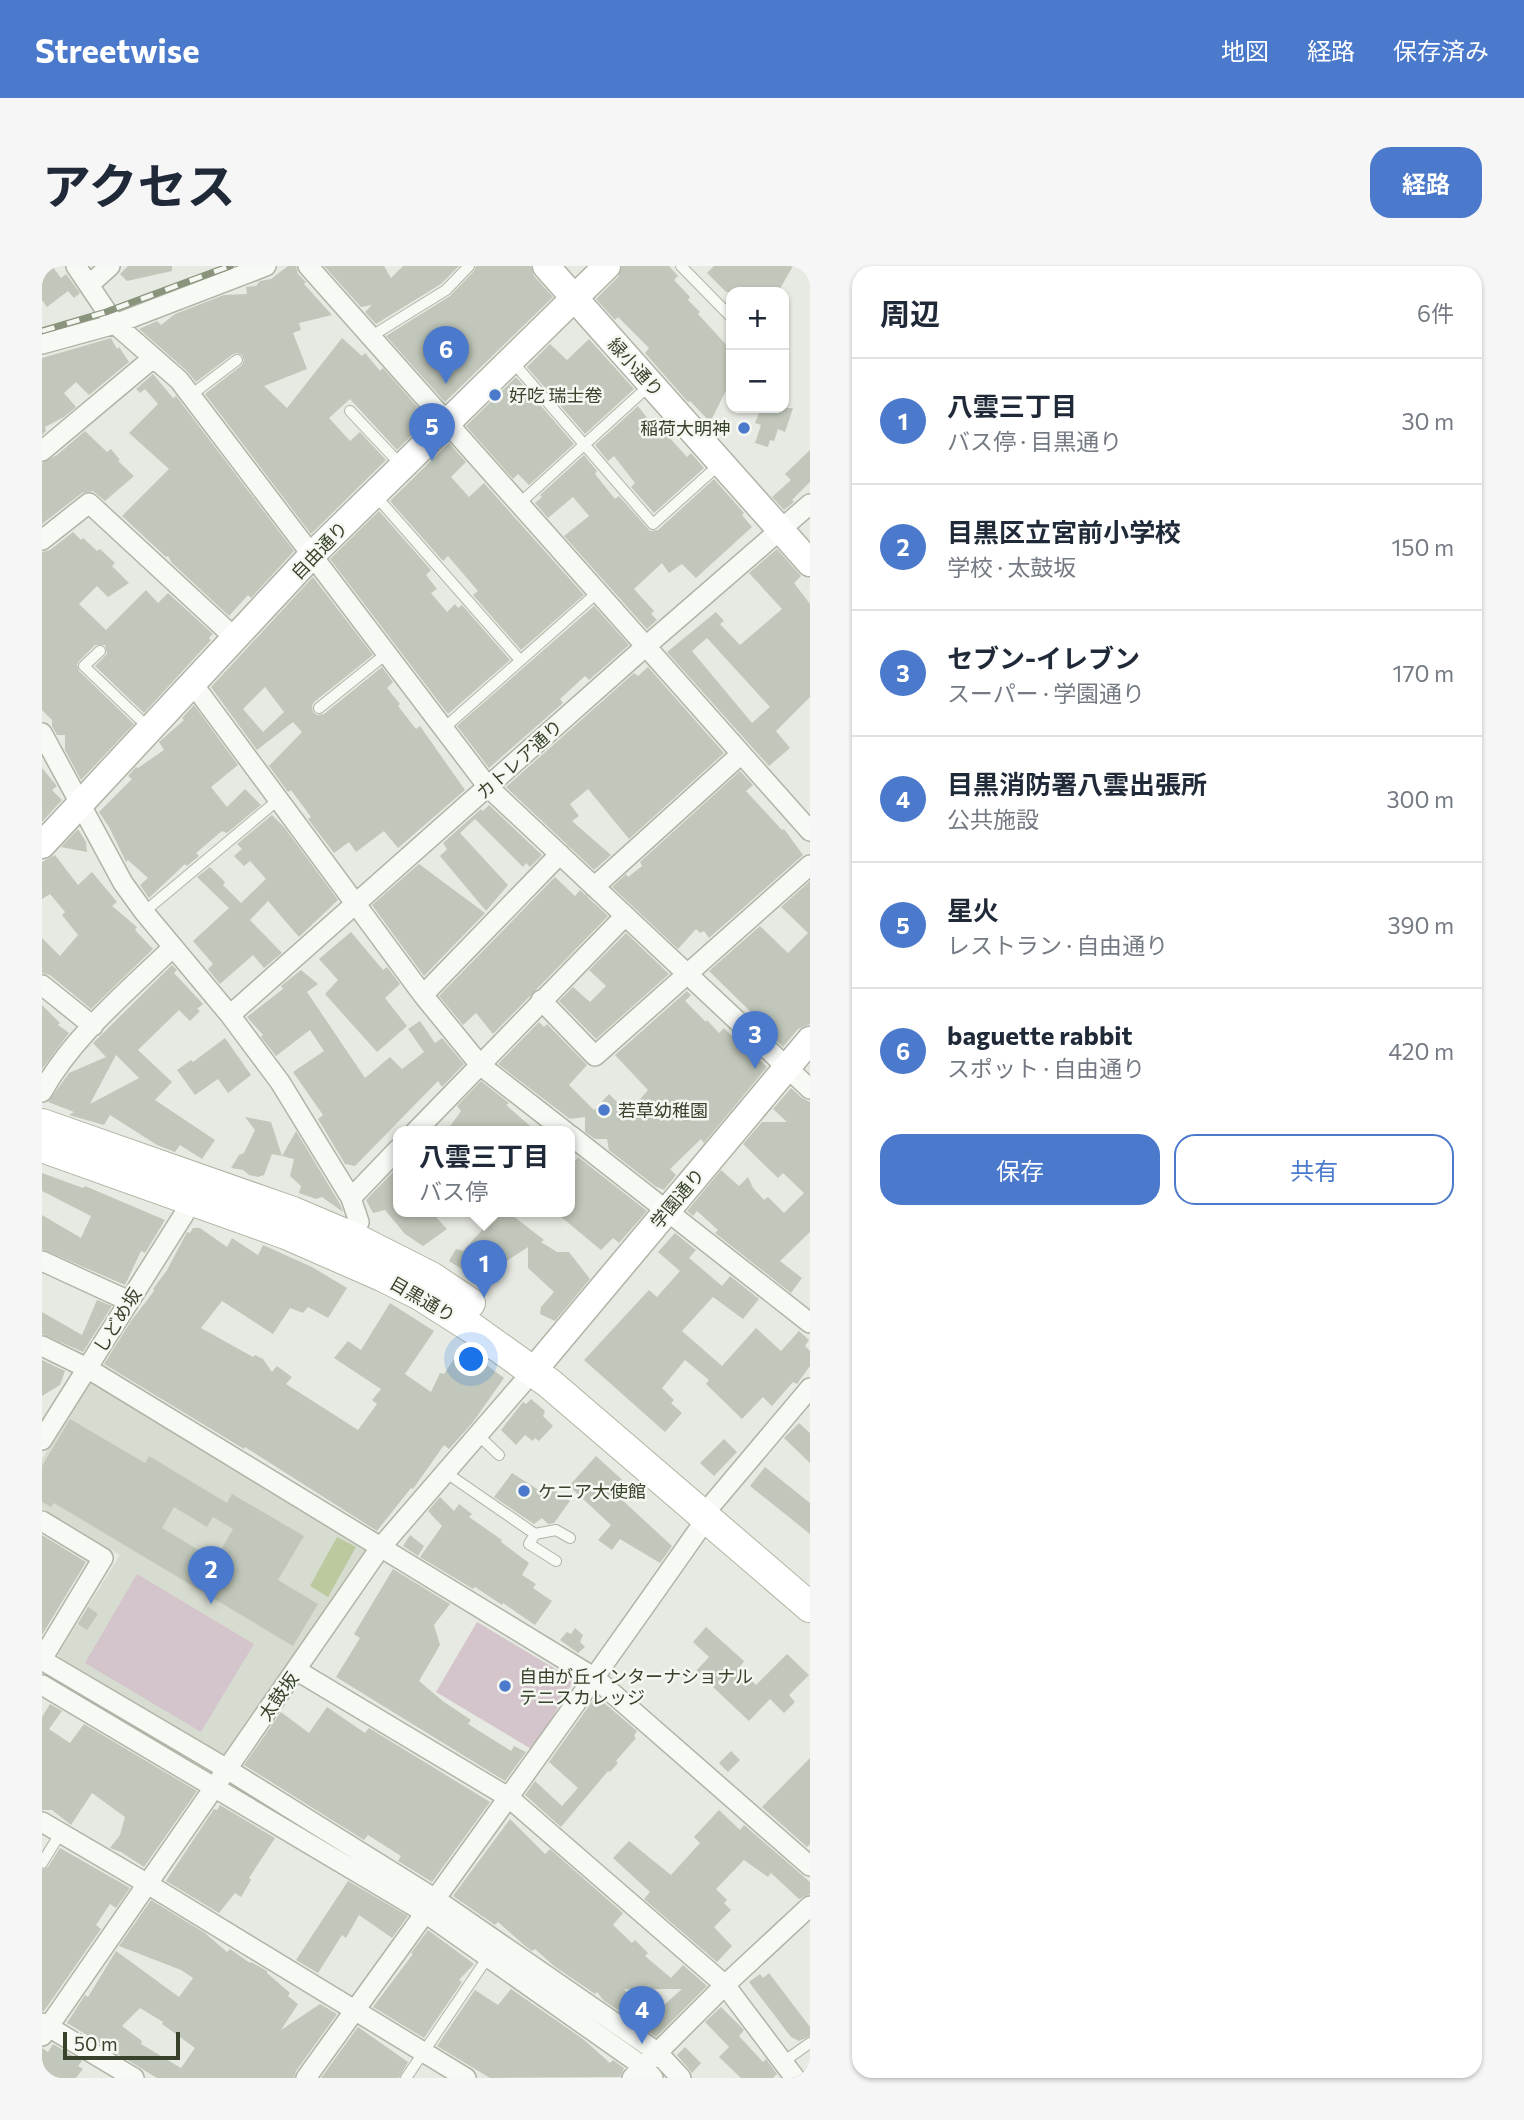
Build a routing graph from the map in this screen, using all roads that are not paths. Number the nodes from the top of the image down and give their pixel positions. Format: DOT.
graph roads {
  1 [pos="76,266"];
  2 [pos="110,266"];
  3 [pos="266,266"];
  4 [pos="308,266"];
  5 [pos="469,266"];
  6 [pos="546,266"];
  7 [pos="607,266"];
  8 [pos="681,266"];
  9 [pos="89,285"];
  10 [pos="575,298"];
  11 [pos="726,312"];
  12 [pos="115,324"];
  13 [pos="370,337"];
  14 [pos="42,344"];
  15 [pos="153,358"];
  16 [pos="237,360"];
  17 [pos="512,361"];
  18 [pos="651,383"];
  19 [pos="191,395"];
  20 [pos="349,411"];
  21 [pos="448,422"];
  22 [pos="583,446"];
  23 [pos="42,451"];
  24 [pos="721,462"];
  25 [pos="403,466"];
  26 [pos="374,494"];
  27 [pos="520,503"];
  28 [pos="810,505"];
  29 [pos="782,530"];
  30 [pos="42,540"];
  31 [pos="313,554"];
  32 [pos="810,563"];
  33 [pos="597,592"];
  34 [pos="235,638"];
  35 [pos="645,647"];
  36 [pos="100,651"];
  37 [pos="386,654"];
  38 [pos="520,660"];
  39 [pos="193,684"];
  40 [pos="319,708"];
  41 [pos="151,729"];
  42 [pos="443,729"];
  43 [pos="42,733"];
  44 [pos="740,755"];
  45 [pos="488,787"];
  46 [pos="278,800"];
  47 [pos="80,804"];
  48 [pos="810,831"];
  49 [pos="42,845"];
  50 [pos="560,854"];
  51 [pos="810,864"];
  52 [pos="594,887"];
  53 [pos="356,904"];
  54 [pos="144,912"];
  55 [pos="625,916"];
  56 [pos="173,947"];
  57 [pos="689,973"];
  58 [pos="42,985"];
  59 [pos="423,995"];
  60 [pos="541,1000"];
  61 [pos="230,1015"];
  62 [pos="93,1026"];
  63 [pos="810,1040"];
  64 [pos="480,1065"];
  65 [pos="786,1068"];
  66 [pos="810,1089"];
  67 [pos="42,1092"];
  68 [pos="42,1124"];
  69 [pos="421,1126"];
  70 [pos="559,1126"];
  71 [pos="575,1139"];
  72 [pos="42,1147"];
  73 [pos="393,1154"];
  74 [pos="351,1198"];
  75 [pos="193,1200"];
  76 [pos="666,1211"];
  77 [pos="352,1237"];
  78 [pos="42,1261"];
  79 [pos="129,1301"];
  80 [pos="810,1323"];
  81 [pos="42,1346"];
  82 [pos="539,1363"];
  83 [pos="87,1368"];
  84 [pos="810,1388"];
  85 [pos="477,1434"];
  86 [pos="42,1440"];
  87 [pos="499,1455"];
  88 [pos="444,1471"];
  89 [pos="710,1511"];
  90 [pos="42,1521"];
  91 [pos="535,1534"];
  92 [pos="570,1538"];
  93 [pos="380,1548"];
  94 [pos="556,1561"];
  95 [pos="810,1583"];
  96 [pos="810,1607"];
  97 [pos="42,1659"];
  98 [pos="296,1670"];
  99 [pos="596,1678"];
  100 [pos="42,1685"];
  101 [pos="227,1769"];
  102 [pos="214,1787"];
  103 [pos="508,1797"];
  104 [pos="42,1822"];
  105 [pos="60,1834"];
  106 [pos="42,1863"];
  107 [pos="810,1866"];
  108 [pos="146,1883"];
  109 [pos="429,1905"];
  110 [pos="810,1906"];
  111 [pos="488,1957"];
  112 [pos="725,1985"];
  113 [pos="355,2010"];
  114 [pos="44,2029"];
  115 [pos="810,2043"];
  116 [pos="424,2052"];
  117 [pos="657,2052"];
  118 [pos="789,2070"];
  119 [pos="643,2074"];
  120 [pos="134,2078"];
  121 [pos="306,2078"];
  122 [pos="406,2078"];
  123 [pos="466,2078"];
  124 [pos="681,2078"];
  1 -- 9 [label="street"];
  2 -- 9 [label="street"];
  3 -- 12 [label="street"];
  4 -- 13 [label="street"];
  5 -- 13 [label="lane"];
  6 -- 10 [label="main road, 緑小通り"];
  7 -- 10 [label="main road, 自由通り"];
  8 -- 11 [label="lane"];
  9 -- 12 [label="street"];
  10 -- 17 [label="main road, 自由通り"];
  10 -- 18 [label="main road, 緑小通り"];
  12 -- 14 [label="street"];
  12 -- 15 [label="street"];
  13 -- 21 [label="street"];
  15 -- 19 [label="street"];
  15 -- 23 [label="street"];
  16 -- 19 [label="lane"];
  17 -- 21 [label="main road, 自由通り"];
  17 -- 22 [label="lane"];
  18 -- 22 [label="lane"];
  18 -- 24 [label="main road, 緑小通り"];
  19 -- 31 [label="street"];
  20 -- 25 [label="lane"];
  21 -- 25 [label="main road, 自由通り"];
  21 -- 27 [label="street"];
  22 -- 24 [label="lane"];
  22 -- 27 [label="lane"];
  24 -- 29 [label="main road, 緑小通り"];
  25 -- 26 [label="main road, 自由通り"];
  26 -- 31 [label="main road, 自由通り"];
  26 -- 38 [label="lane"];
  27 -- 33 [label="street"];
  28 -- 29 [label="street, カトレア通り"];
  29 -- 32 [label="main road, 緑小通り"];
  29 -- 35 [label="street, カトレア通り"];
  30 -- 34 [label="street"];
  31 -- 34 [label="main road, 自由通り"];
  31 -- 37 [label="street"];
  33 -- 35 [label="street"];
  33 -- 38 [label="lane"];
  34 -- 39 [label="main road, 自由通り"];
  35 -- 44 [label="street"];
  35 -- 45 [label="street, カトレア通り"];
  36 -- 41 [label="lane"];
  37 -- 40 [label="lane"];
  37 -- 42 [label="street"];
  38 -- 42 [label="lane"];
  39 -- 41 [label="main road, 自由通り"];
  39 -- 46 [label="street"];
  41 -- 47 [label="main road, 自由通り"];
  42 -- 45 [label="street"];
  43 -- 47 [label="street"];
  44 -- 48 [label="street"];
  44 -- 52 [label="street"];
  45 -- 50 [label="street"];
  45 -- 53 [label="street, カトレア通り"];
  46 -- 53 [label="street"];
  46 -- 54 [label="lane"];
  47 -- 49 [label="main road, 自由通り"];
  47 -- 54 [label="street"];
  50 -- 52 [label="street"];
  50 -- 59 [label="street"];
  51 -- 57 [label="street"];
  52 -- 55 [label="street"];
  53 -- 59 [label="street"];
  53 -- 61 [label="street, カトレア通り"];
  54 -- 56 [label="street"];
  55 -- 57 [label="street"];
  55 -- 60 [label="street"];
  56 -- 61 [label="street"];
  56 -- 62 [label="street"];
  57 -- 60 [label="street"];
  57 -- 65 [label="street"];
  58 -- 62 [label="street"];
  59 -- 64 [label="street"];
  60 -- 64 [label="street"];
  61 -- 74 [label="street"];
  62 -- 67 [label="street"];
  63 -- 65 [label="main road, 学園通り"];
  64 -- 69 [label="street"];
  64 -- 70 [label="street"];
  65 -- 66 [label="street"];
  65 -- 76 [label="main road, 学園通り"];
  68 -- 77 [label="main road, 目黒通り"];
  71 -- 76 [label="street"];
  72 -- 75 [label="main road, 目黒通り"];
  73 -- 74 [label="street"];
  74 -- 77 [label="street"];
  75 -- 79 [label="street, しどめ坂"];
  75 -- 82 [label="main road, 目黒通り"];
  76 -- 80 [label="street"];
  76 -- 82 [label="main road, 学園通り"];
  77 -- 82 [label="main road, 目黒通り"];
  78 -- 79 [label="street"];
  79 -- 83 [label="street, しどめ坂"];
  81 -- 83 [label="street"];
  82 -- 85 [label="street, 太鼓坂"];
  82 -- 89 [label="main road, 目黒通り"];
  83 -- 86 [label="street, しどめ坂"];
  83 -- 93 [label="street"];
  84 -- 89 [label="street"];
  85 -- 87 [label="lane"];
  85 -- 88 [label="street, 太鼓坂"];
  88 -- 91 [label="lane"];
  88 -- 93 [label="street, 太鼓坂"];
  89 -- 95 [label="main road, 目黒通り"];
  89 -- 96 [label="main road, 目黒通り"];
  89 -- 99 [label="street"];
  90 -- 97 [label="street"];
  91 -- 92 [label="lane"];
  91 -- 94 [label="lane"];
  93 -- 98 [label="street, 太鼓坂"];
  93 -- 99 [label="street"];
  97 -- 101 [label="street"];
  98 -- 101 [label="street, 太鼓坂"];
  98 -- 103 [label="street"];
  99 -- 103 [label="street"];
  99 -- 107 [label="street"];
  100 -- 102 [label="street"];
  101 -- 102 [label="street, 太鼓坂"];
  101 -- 109 [label="street"];
  102 -- 108 [label="street, 太鼓坂"];
  102 -- 109 [label="street"];
  103 -- 109 [label="street"];
  103 -- 112 [label="street"];
  104 -- 105 [label="street"];
  105 -- 106 [label="lane"];
  105 -- 108 [label="street"];
  108 -- 113 [label="street"];
  108 -- 114 [label="street, 太鼓坂"];
  109 -- 111 [label="street"];
  109 -- 113 [label="street"];
  109 -- 117 [label="street"];
  110 -- 112 [label="street"];
  111 -- 116 [label="lane"];
  111 -- 119 [label="street"];
  112 -- 117 [label="street"];
  112 -- 118 [label="street"];
  113 -- 116 [label="street"];
  113 -- 121 [label="street"];
  114 -- 120 [label="street"];
  115 -- 118 [label="lane"];
  116 -- 122 [label="lane"];
  116 -- 123 [label="street"];
  117 -- 119 [label="street"];
  117 -- 124 [label="street"];
}
